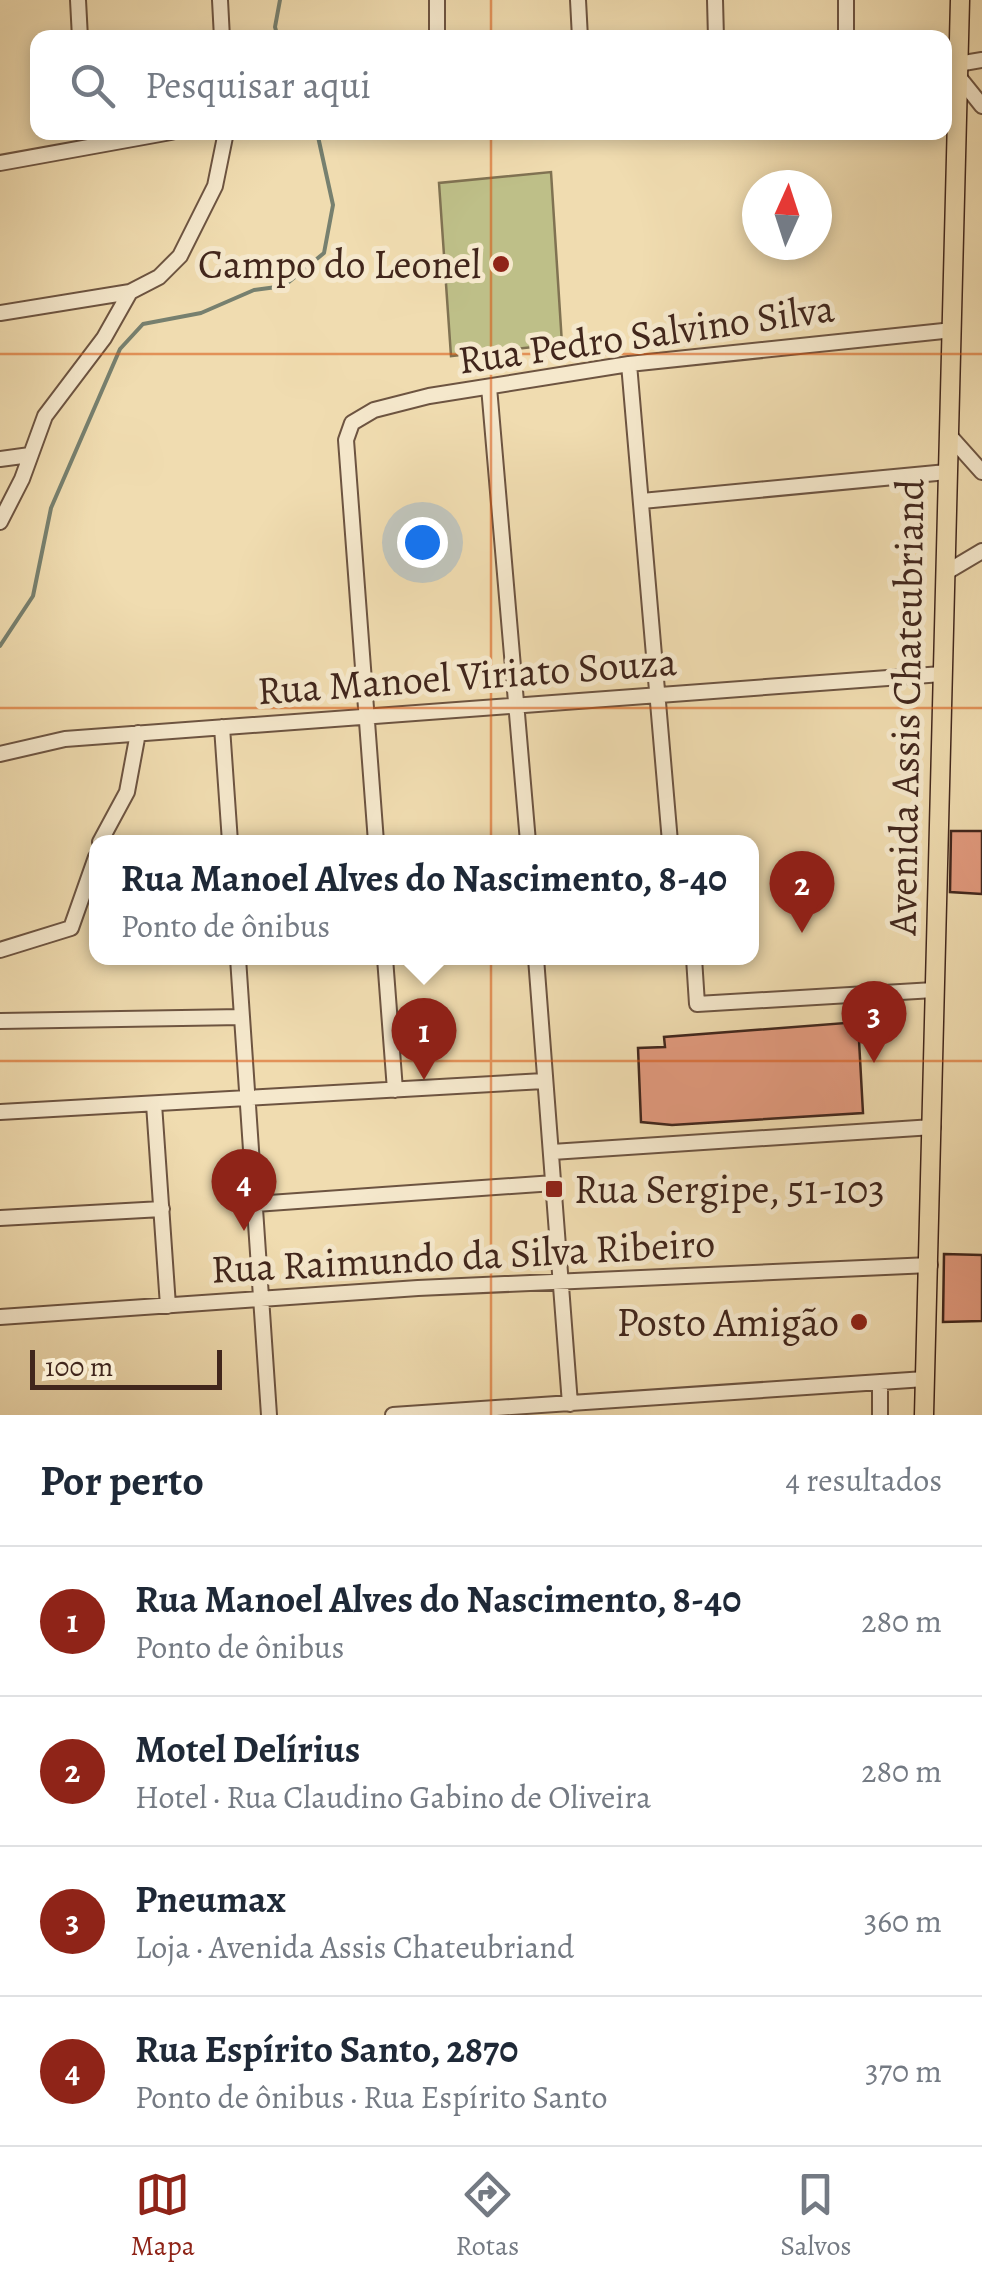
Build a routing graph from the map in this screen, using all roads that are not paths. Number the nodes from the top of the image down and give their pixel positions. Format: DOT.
graph roads {
  1 [pos="78,0"];
  2 [pos="220,0"];
  3 [pos="436,0"];
  4 [pos="578,0"];
  5 [pos="714,0"];
  6 [pos="846,0"];
  7 [pos="960,0"];
  8 [pos="80,30"];
  9 [pos="222,30"];
  10 [pos="437,30"];
  11 [pos="580,30"];
  12 [pos="716,30"];
  13 [pos="846,30"];
  14 [pos="952,42"];
  15 [pos="982,60"];
  16 [pos="958,70"];
  17 [pos="982,106"];
  18 [pos="87,140"];
  19 [pos="224,140"];
  20 [pos="0,163"];
  21 [pos="130,292"];
  22 [pos="0,313"];
  23 [pos="953,330"];
  24 [pos="629,364"];
  25 [pos="489,387"];
  26 [pos="948,434"];
  27 [pos="30,456"];
  28 [pos="0,459"];
  29 [pos="947,472"];
  30 [pos="982,472"];
  31 [pos="642,501"];
  32 [pos="0,522"];
  33 [pos="982,551"];
  34 [pos="945,574"];
  35 [pos="942,674"];
  36 [pos="658,695"];
  37 [pos="518,705"];
  38 [pos="366,716"];
  39 [pos="222,727"];
  40 [pos="138,733"];
  41 [pos="0,754"];
  42 [pos="104,835"];
  43 [pos="230,835"];
  44 [pos="375,835"];
  45 [pos="527,835"];
  46 [pos="669,835"];
  47 [pos="89,876"];
  48 [pos="0,950"];
  49 [pos="238,965"];
  50 [pos="385,965"];
  51 [pos="536,965"];
  52 [pos="694,965"];
  53 [pos="934,990"];
  54 [pos="242,1017"];
  55 [pos="0,1021"];
  56 [pos="544,1081"];
  57 [pos="394,1090"];
  58 [pos="247,1098"];
  59 [pos="154,1104"];
  60 [pos="0,1112"];
  61 [pos="933,1127"];
  62 [pos="552,1152"];
  63 [pos="554,1183"];
  64 [pos="254,1204"];
  65 [pos="162,1208"];
  66 [pos="0,1218"];
  67 [pos="930,1265"];
  68 [pos="562,1281"];
  69 [pos="262,1301"];
  70 [pos="168,1306"];
  71 [pos="0,1318"];
  72 [pos="925,1379"];
  73 [pos="880,1382"];
  74 [pos="570,1404"];
  75 [pos="268,1415"];
  76 [pos="394,1415"];
  77 [pos="880,1415"];
  78 [pos="924,1415"];
  1 -- 8 [label="street"];
  2 -- 9 [label="street"];
  3 -- 10 [label="street"];
  4 -- 11 [label="street"];
  5 -- 12 [label="street"];
  6 -- 13 [label="street"];
  7 -- 14 [label="main road, Avenida Assis Chateubriand"];
  14 -- 16 [label="main road, Avenida Assis Chateubriand"];
  15 -- 16 [label="street"];
  16 -- 17 [label="street"];
  16 -- 23 [label="main road, Avenida Assis Chateubriand"];
  18 -- 20 [label="street"];
  19 -- 21 [label="street"];
  21 -- 22 [label="street"];
  21 -- 27 [label="street"];
  23 -- 24 [label="street, Rua Pedro Salvino Silva"];
  23 -- 26 [label="main road, Avenida Assis Chateubriand"];
  24 -- 25 [label="street, Rua Pedro Salvino Silva"];
  24 -- 31 [label="street"];
  25 -- 37 [label="street"];
  25 -- 38 [label="street, Rua Pedro Salvino Silva"];
  26 -- 29 [label="main road, Avenida Assis Chateubriand"];
  26 -- 30 [label="street"];
  27 -- 28 [label="street"];
  27 -- 32 [label="street"];
  29 -- 31 [label="street"];
  29 -- 34 [label="main road, Avenida Assis Chateubriand"];
  31 -- 36 [label="street"];
  33 -- 34 [label="street"];
  34 -- 35 [label="main road, Avenida Assis Chateubriand"];
  35 -- 36 [label="street, Rua Manoel Viriato Souza"];
  35 -- 53 [label="main road, Avenida Assis Chateubriand"];
  36 -- 37 [label="street, Rua Manoel Viriato Souza"];
  36 -- 46 [label="street"];
  37 -- 38 [label="street, Rua Manoel Viriato Souza"];
  37 -- 45 [label="street"];
  38 -- 39 [label="street, Rua Manoel Viriato Souza"];
  38 -- 44 [label="street"];
  39 -- 40 [label="street, Rua Manoel Viriato Souza"];
  39 -- 43 [label="street"];
  40 -- 41 [label="street, Rua Manoel Viriato Souza"];
  40 -- 42 [label="street"];
  47 -- 48 [label="street"];
  49 -- 54 [label="street"];
  50 -- 57 [label="street"];
  51 -- 56 [label="street"];
  52 -- 53 [label="street"];
  53 -- 61 [label="main road, Avenida Assis Chateubriand"];
  54 -- 55 [label="street"];
  54 -- 58 [label="street"];
  56 -- 57 [label="street"];
  56 -- 62 [label="street"];
  57 -- 58 [label="street"];
  58 -- 59 [label="street"];
  58 -- 64 [label="street"];
  59 -- 60 [label="street"];
  59 -- 65 [label="street"];
  61 -- 62 [label="street"];
  61 -- 67 [label="main road, Avenida Assis Chateubriand"];
  62 -- 63 [label="street"];
  63 -- 64 [label="street"];
  63 -- 68 [label="street"];
  64 -- 69 [label="street"];
  65 -- 66 [label="street"];
  65 -- 70 [label="street"];
  67 -- 68 [label="street, Rua Raimundo da Silva Ribeiro"];
  67 -- 72 [label="main road, Avenida Assis Chateubriand"];
  68 -- 69 [label="street, Rua Raimundo da Silva Ribeiro"];
  68 -- 74 [label="street"];
  69 -- 70 [label="street, Rua Raimundo da Silva Ribeiro"];
  69 -- 75 [label="street"];
  70 -- 71 [label="street, Rua Raimundo da Silva Ribeiro"];
  72 -- 73 [label="street"];
  72 -- 78 [label="main road, Avenida Assis Chateubriand"];
  73 -- 74 [label="street"];
  73 -- 77 [label="street"];
  74 -- 76 [label="street"];
}
